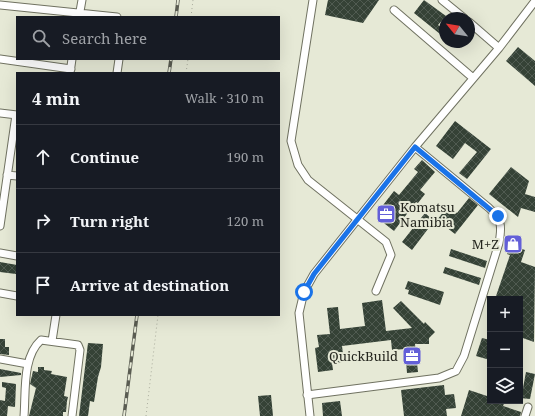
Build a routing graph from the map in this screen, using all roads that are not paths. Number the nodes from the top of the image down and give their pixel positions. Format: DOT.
graph roads {
  1 [pos="82,0"];
  2 [pos="313,0"];
  3 [pos="442,0"];
  4 [pos="535,1"];
  5 [pos="0,4"];
  6 [pos="394,10"];
  7 [pos="457,12"];
  8 [pos="79,16"];
  9 [pos="475,27"];
  10 [pos="499,48"];
  11 [pos="0,59"];
  12 [pos="72,60"];
  13 [pos="119,60"];
  14 [pos="71,71"];
  15 [pos="116,72"];
  16 [pos="473,78"];
  17 [pos="0,113"];
  18 [pos="16,115"];
  19 [pos="16,121"];
  20 [pos="415,147"];
  21 [pos="7,175"];
  22 [pos="16,176"];
  23 [pos="358,218"];
  24 [pos="0,226"];
  25 [pos="0,253"];
  26 [pos="16,256"];
  27 [pos="376,291"];
  28 [pos="0,294"];
  29 [pos="16,296"];
  30 [pos="56,316"];
  31 [pos="52,341"];
  32 [pos="0,358"];
  33 [pos="28,364"];
  34 [pos="307,395"];
  35 [pos="528,407"];
  36 [pos="24,416"];
  37 [pos="72,416"];
  38 [pos="310,416"];
  39 [pos="525,416"];
  1 -- 8 [label="street"];
  2 -- 23 [label="street"];
  3 -- 7 [label="street"];
  4 -- 10 [label="street"];
  5 -- 8 [label="street"];
  6 -- 16 [label="street"];
  9 -- 10 [label="street"];
  10 -- 16 [label="street"];
  11 -- 14 [label="street"];
  12 -- 14 [label="street"];
  13 -- 15 [label="street"];
  16 -- 20 [label="street"];
  17 -- 18 [label="street"];
  19 -- 21 [label="street"];
  20 -- 23 [label="street"];
  20 -- 34 [label="street"];
  21 -- 22 [label="street"];
  21 -- 24 [label="street"];
  23 -- 27 [label="street"];
  23 -- 34 [label="street"];
  25 -- 26 [label="street"];
  28 -- 29 [label="street"];
  30 -- 31 [label="street"];
  31 -- 33 [label="street"];
  31 -- 37 [label="street"];
  32 -- 33 [label="street"];
  33 -- 36 [label="street"];
  34 -- 38 [label="street"];
  35 -- 39 [label="street"];
}
